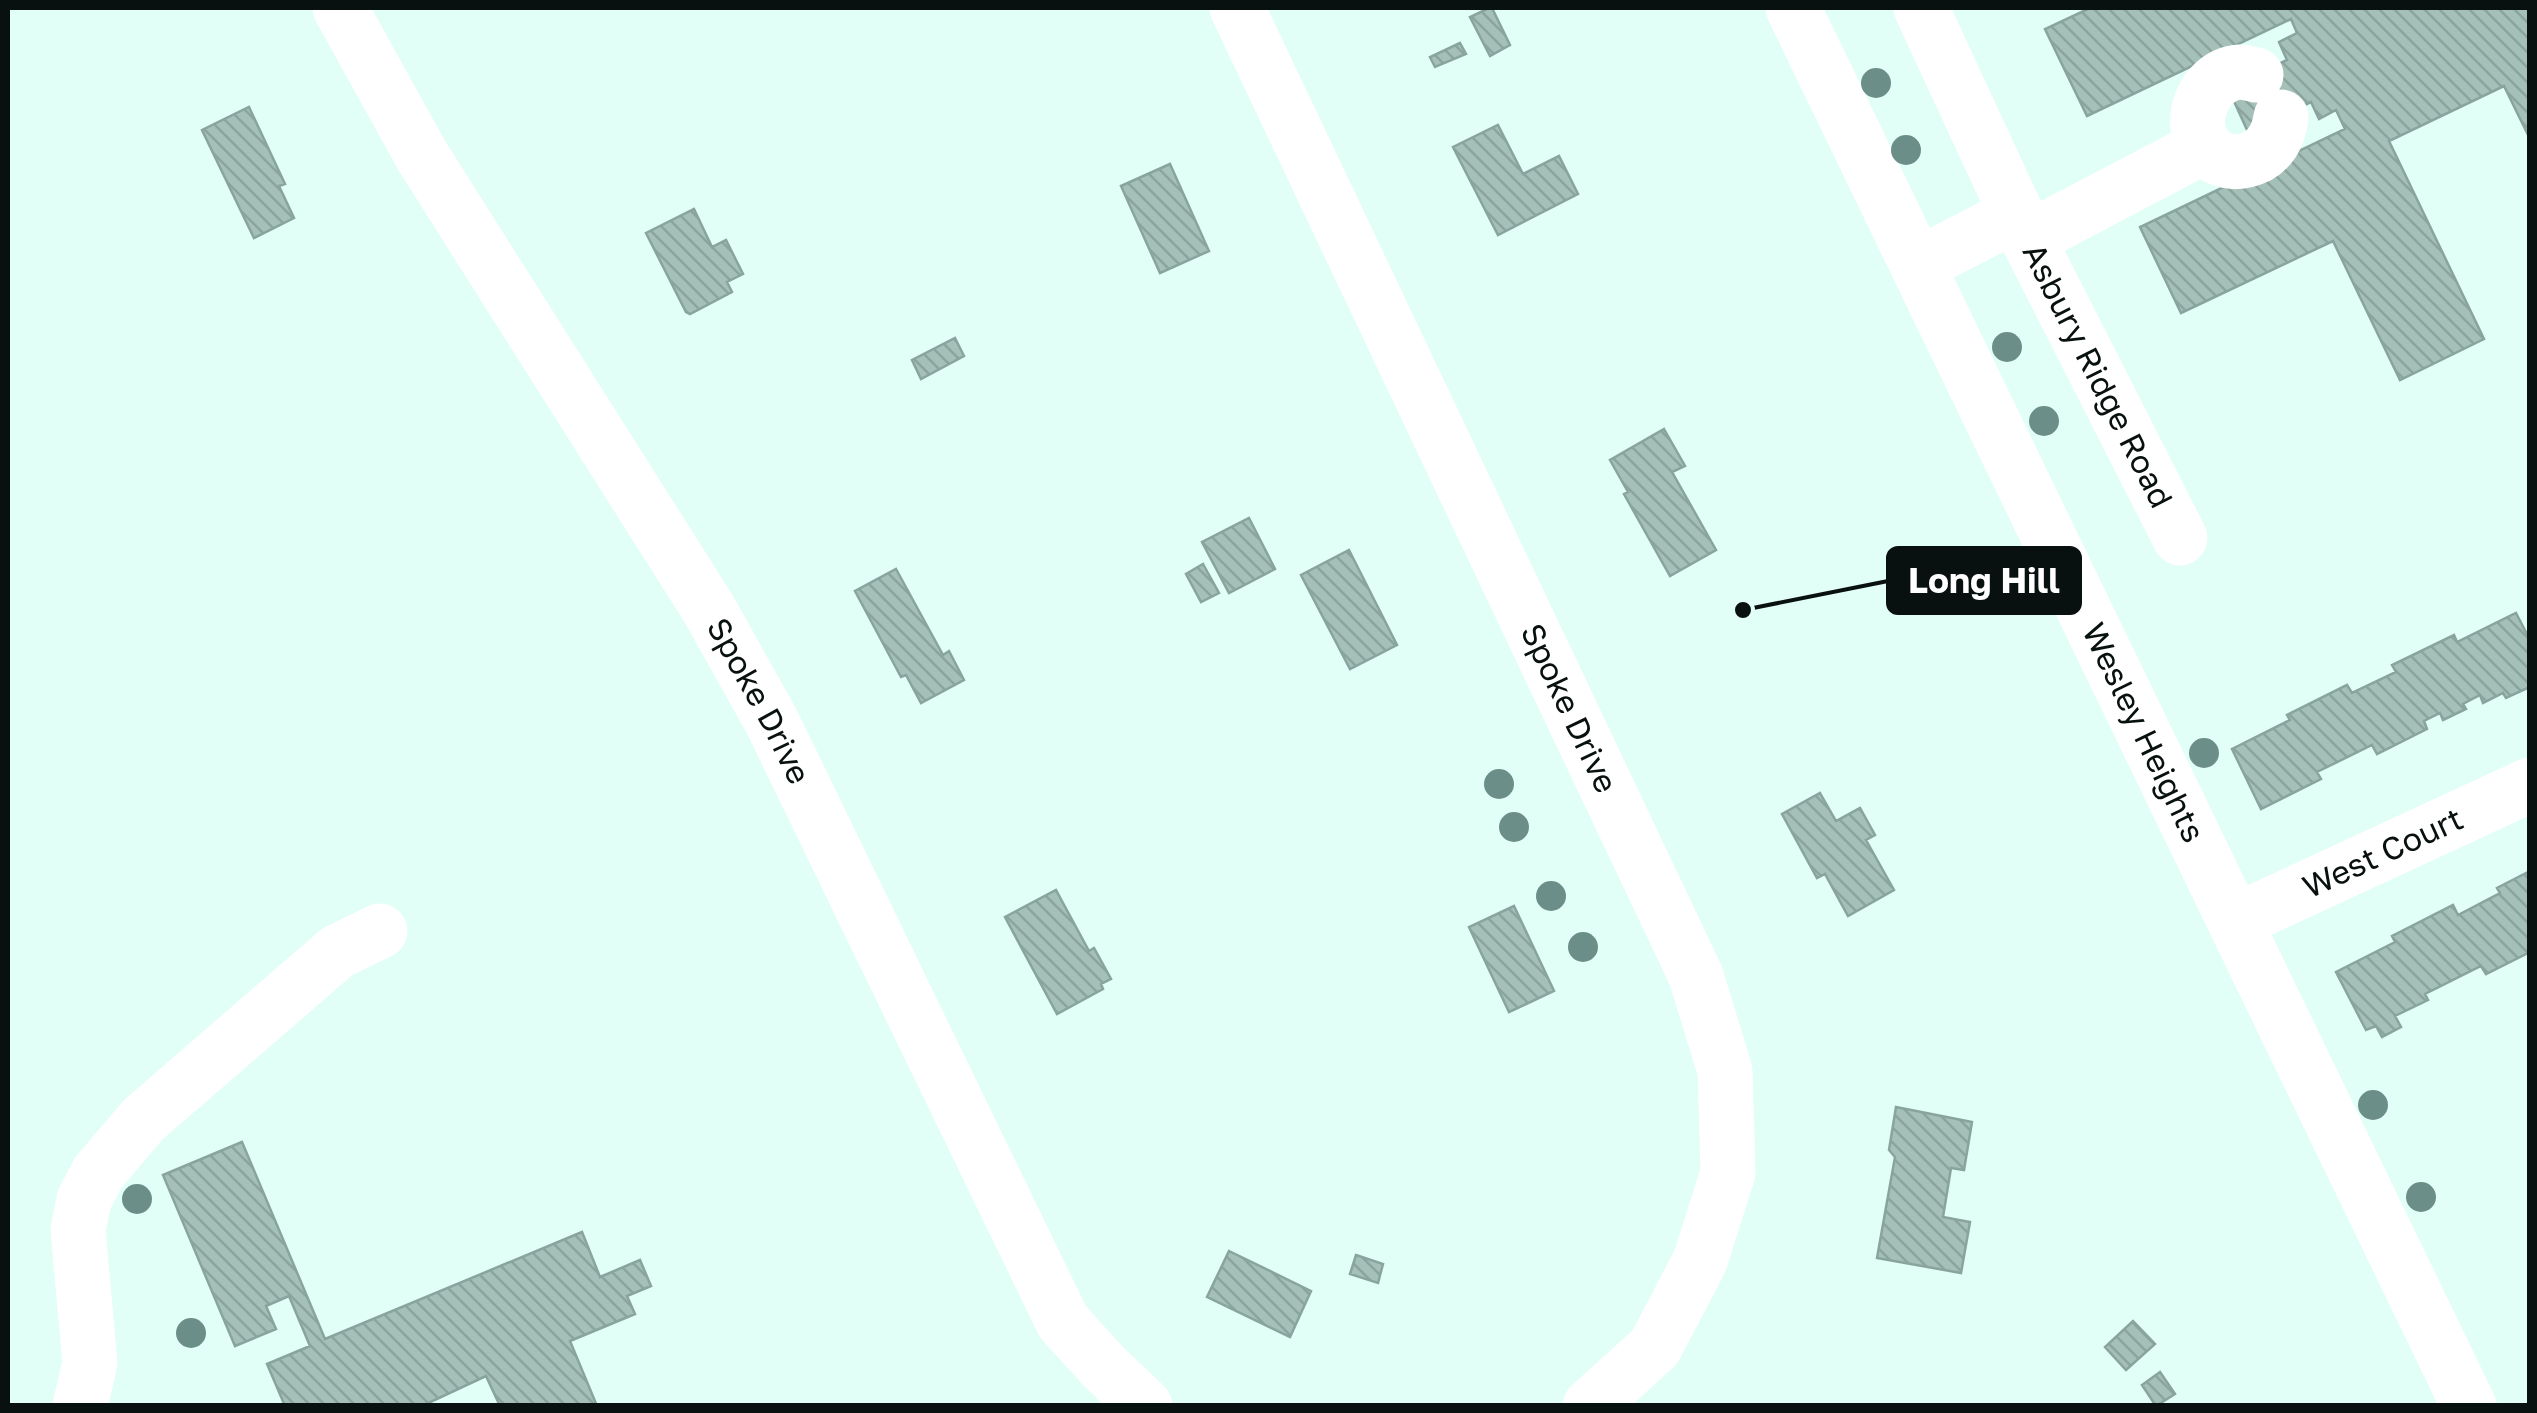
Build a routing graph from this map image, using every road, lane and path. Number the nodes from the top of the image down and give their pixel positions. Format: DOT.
graph roads {
  1 [pos="340,8"];
  2 [pos="1237,8"];
  3 [pos="1793,8"];
  4 [pos="1920,8"];
  5 [pos="2268,96"];
  6 [pos="2023,227"];
  7 [pos="1918,265"];
  8 [pos="2180,538"];
  9 [pos="2530,785"];
  10 [pos="2236,921"];
  11 [pos="380,931"];
  12 [pos="80,1406"];
  13 [pos="1145,1406"];
  14 [pos="1590,1406"];
  15 [pos="2469,1406"];
  1 -- 13 [label="street, Spoke Drive"];
  2 -- 14 [label="street, Spoke Drive"];
  3 -- 7 [label="street, Wesley Heights"];
  4 -- 6 [label="street, Asbury Ridge Road"];
  5 -- 6 [label="street"];
  6 -- 7 [label="street, Asbury Ridge Road"];
  6 -- 8 [label="street, Asbury Ridge Road"];
  7 -- 10 [label="street, Wesley Heights"];
  9 -- 10 [label="street, West Court"];
  10 -- 15 [label="street, Wesley Heights"];
  11 -- 12 [label="street"];
}
